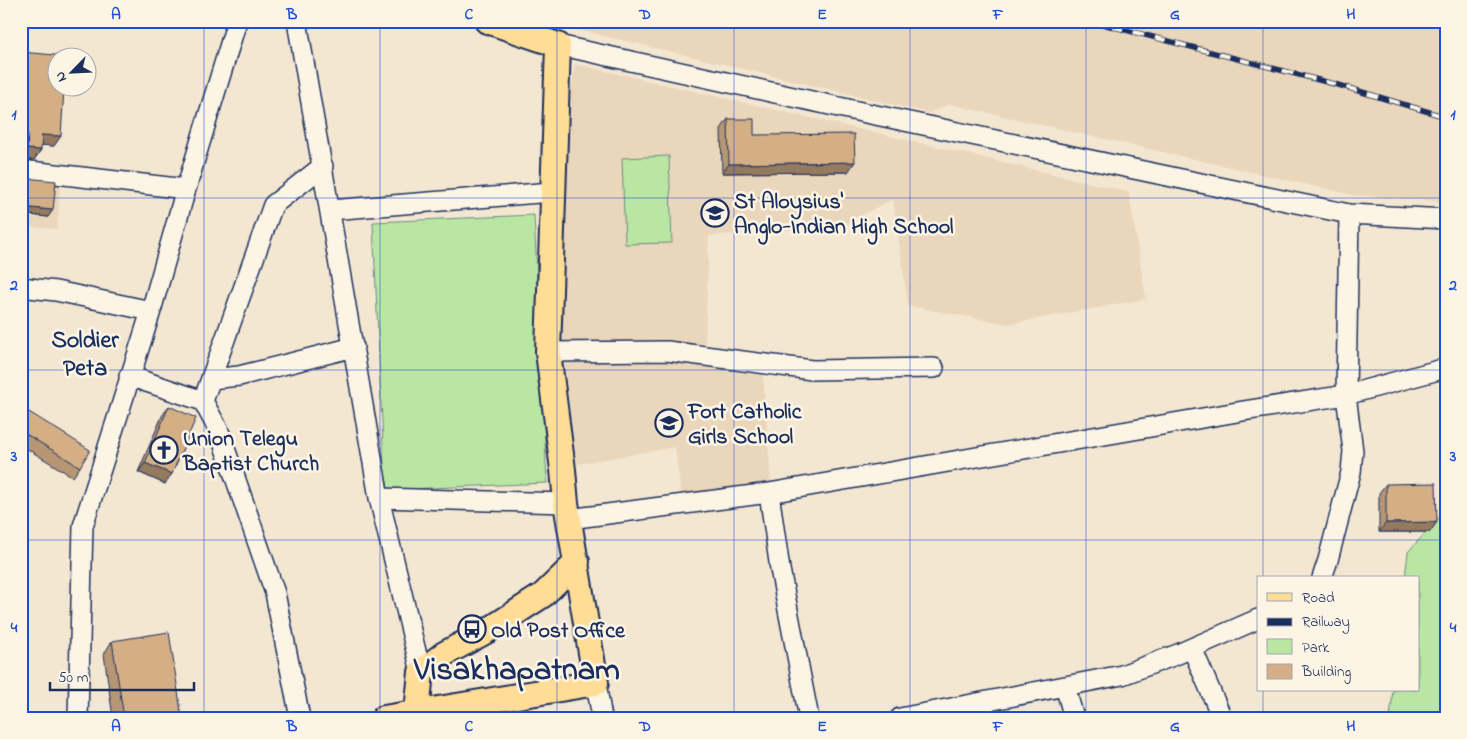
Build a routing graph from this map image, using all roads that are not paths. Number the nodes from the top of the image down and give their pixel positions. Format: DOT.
graph roads {
  1 [pos="237,21"];
  2 [pos="297,21"];
  3 [pos="487,21"];
  4 [pos="558,45"];
  5 [pos="323,166"];
  6 [pos="21,170"];
  7 [pos="186,189"];
  8 [pos="552,192"];
  9 [pos="330,210"];
  10 [pos="1349,214"];
  11 [pos="1446,219"];
  12 [pos="21,287"];
  13 [pos="151,311"];
  14 [pos="354,347"];
  15 [pos="548,352"];
  16 [pos="934,368"];
  17 [pos="1446,368"];
  18 [pos="130,376"];
  19 [pos="211,379"];
  20 [pos="1346,395"];
  21 [pos="203,401"];
  22 [pos="769,493"];
  23 [pos="379,498"];
  24 [pos="568,511"];
  25 [pos="577,562"];
  26 [pos="1323,576"];
  27 [pos="1257,619"];
  28 [pos="1192,648"];
  29 [pos="421,672"];
  30 [pos="596,683"];
  31 [pos="1065,686"];
  32 [pos="418,712"];
  33 [pos="937,714"];
  34 [pos="78,718"];
  35 [pos="300,718"];
  36 [pos="384,718"];
  37 [pos="602,718"];
  38 [pos="809,718"];
  39 [pos="900,718"];
  40 [pos="1074,718"];
  41 [pos="1222,718"];
  1 -- 7 [label="street"];
  2 -- 5 [label="street"];
  3 -- 4 [label="main road"];
  4 -- 8 [label="main road"];
  4 -- 10 [label="street"];
  5 -- 9 [label="street"];
  5 -- 19 [label="street"];
  6 -- 7 [label="street"];
  7 -- 13 [label="street"];
  8 -- 9 [label="street"];
  8 -- 15 [label="main road"];
  9 -- 14 [label="street"];
  10 -- 11 [label="street"];
  10 -- 20 [label="street"];
  12 -- 13 [label="street"];
  13 -- 18 [label="street"];
  14 -- 19 [label="street"];
  14 -- 23 [label="street"];
  15 -- 16 [label="street"];
  15 -- 24 [label="main road"];
  17 -- 20 [label="street"];
  18 -- 21 [label="street"];
  18 -- 34 [label="street"];
  19 -- 21 [label="street"];
  20 -- 22 [label="street"];
  20 -- 26 [label="street"];
  21 -- 35 [label="street"];
  22 -- 24 [label="street"];
  22 -- 38 [label="street"];
  23 -- 24 [label="street"];
  23 -- 29 [label="street"];
  24 -- 25 [label="main road"];
  25 -- 29 [label="main road"];
  25 -- 30 [label="main road"];
  27 -- 28 [label="street"];
  28 -- 31 [label="street"];
  28 -- 41 [label="street"];
  29 -- 32 [label="main road"];
  30 -- 32 [label="main road"];
  30 -- 37 [label="street"];
  31 -- 33 [label="street"];
  31 -- 40 [label="street"];
  32 -- 36 [label="main road"];
  33 -- 39 [label="street"];
}
